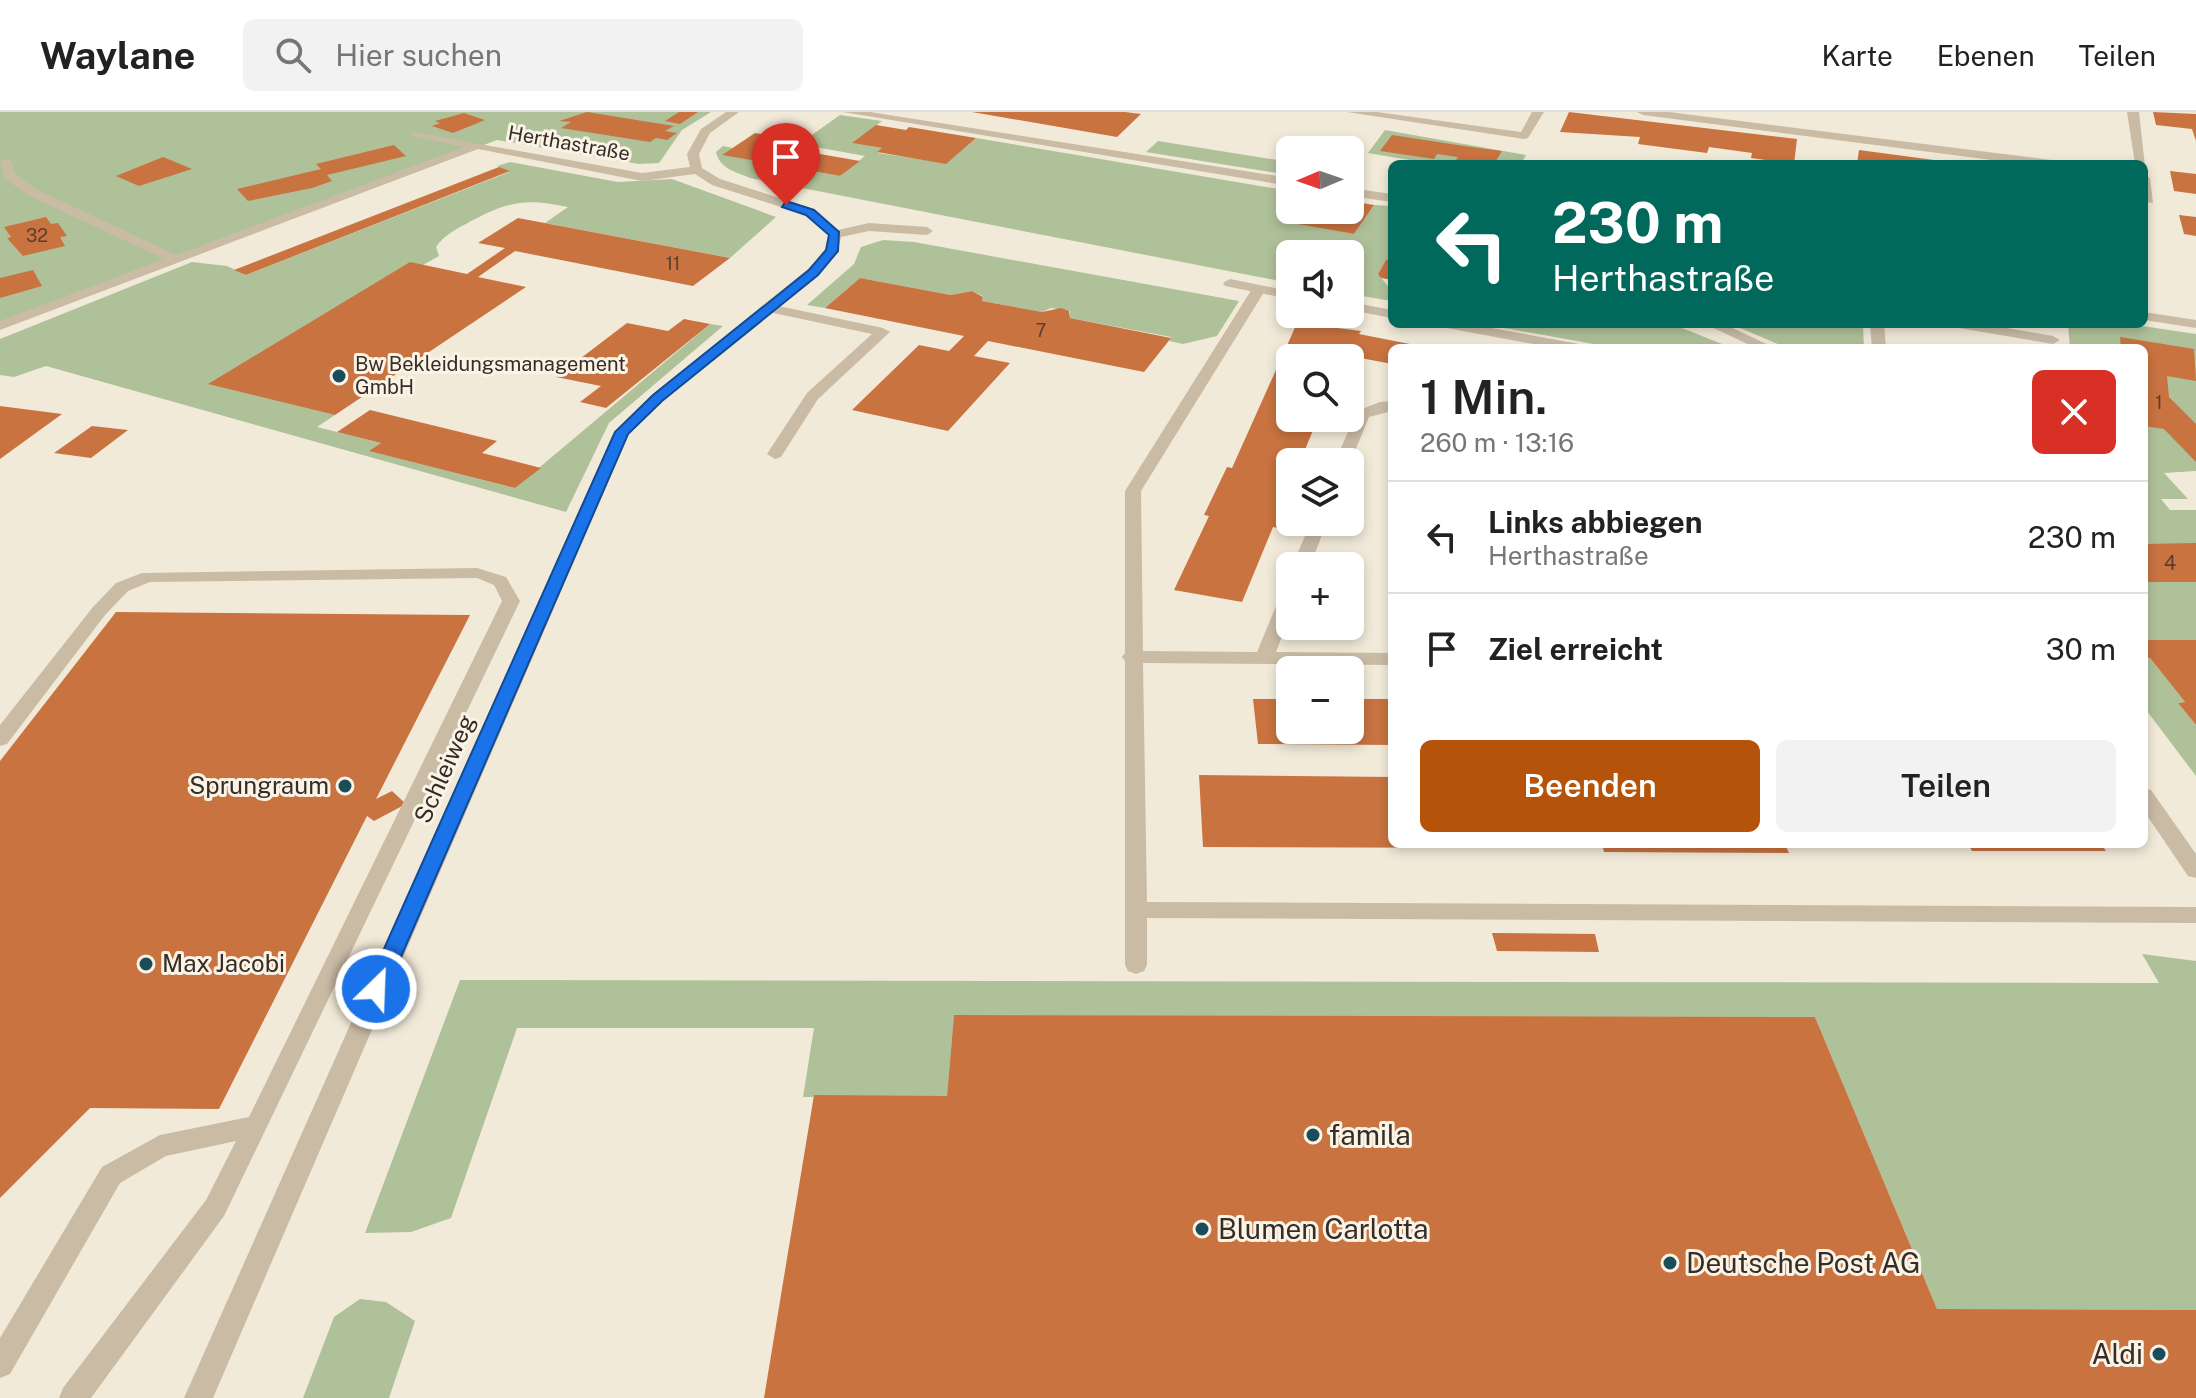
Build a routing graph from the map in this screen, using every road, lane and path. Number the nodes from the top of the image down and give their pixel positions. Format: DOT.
graph roads {
  1 [pos="733,112"];
  2 [pos="849,112"];
  3 [pos="1353,112"];
  4 [pos="1538,112"];
  5 [pos="1643,112"];
  6 [pos="2133,112"];
  7 [pos="880,114"];
  8 [pos="416,134"];
  9 [pos="474,147"];
  10 [pos="3,160"];
  11 [pos="2020,160"];
  12 [pos="2140,160"];
  13 [pos="697,170"];
  14 [pos="1276,180"];
  15 [pos="1364,194"];
  16 [pos="2148,196"];
  17 [pos="1388,197"];
  18 [pos="2149,200"];
  19 [pos="927,231"];
  20 [pos="835,234"];
  21 [pos="174,259"];
  22 [pos="1230,283"];
  23 [pos="1259,289"];
  24 [pos="1276,292"];
  25 [pos="769,308"];
  26 [pos="1364,309"];
  27 [pos="1388,313"];
  28 [pos="2148,317"];
  29 [pos="2196,324"];
  30 [pos="0,326"];
  31 [pos="1469,328"];
  32 [pos="1721,328"];
  33 [pos="1978,328"];
  34 [pos="1557,344"];
  35 [pos="1759,344"];
  36 [pos="2053,344"];
  37 [pos="1388,405"];
  38 [pos="1349,448"];
  39 [pos="775,454"];
  40 [pos="1276,628"];
  41 [pos="1131,657"];
  42 [pos="1264,658"];
  43 [pos="1388,659"];
  44 [pos="0,739"];
  45 [pos="2148,801"];
  46 [pos="2196,870"];
  47 [pos="1135,910"];
  48 [pos="2196,915"];
  49 [pos="1136,965"];
  50 [pos="255,1126"];
  51 [pos="0,1364"];
  52 [pos="73,1398"];
  53 [pos="198,1398"];
  1 -- 13 [label="street"];
  2 -- 7 [label="street"];
  3 -- 4 [label="street"];
  5 -- 11 [label="street"];
  6 -- 12 [label="street"];
  7 -- 14 [label="street"];
  8 -- 9 [label="street, Herthastraße"];
  9 -- 13 [label="street, Herthastraße"];
  9 -- 21 [label="street, Herthastraße"];
  10 -- 21 [label="street"];
  13 -- 20 [label="street"];
  15 -- 17 [label="street"];
  16 -- 18 [label="street"];
  19 -- 20 [label="street"];
  20 -- 25 [label="street, Schleiweg"];
  21 -- 30 [label="street, Herthastraße"];
  22 -- 23 [label="street"];
  23 -- 24 [label="street"];
  23 -- 41 [label="street"];
  25 -- 39 [label="street"];
  25 -- 53 [label="street, Schleiweg"];
  26 -- 27 [label="street"];
  28 -- 29 [label="street"];
  31 -- 34 [label="street"];
  32 -- 35 [label="street"];
  33 -- 36 [label="street"];
  37 -- 38 [label="street"];
  40 -- 42 [label="street"];
  41 -- 42 [label="street"];
  41 -- 47 [label="street"];
  42 -- 43 [label="street"];
  44 -- 50 [label="street"];
  45 -- 46 [label="street"];
  47 -- 48 [label="street"];
  47 -- 49 [label="street"];
  50 -- 51 [label="street"];
  50 -- 52 [label="street"];
}
